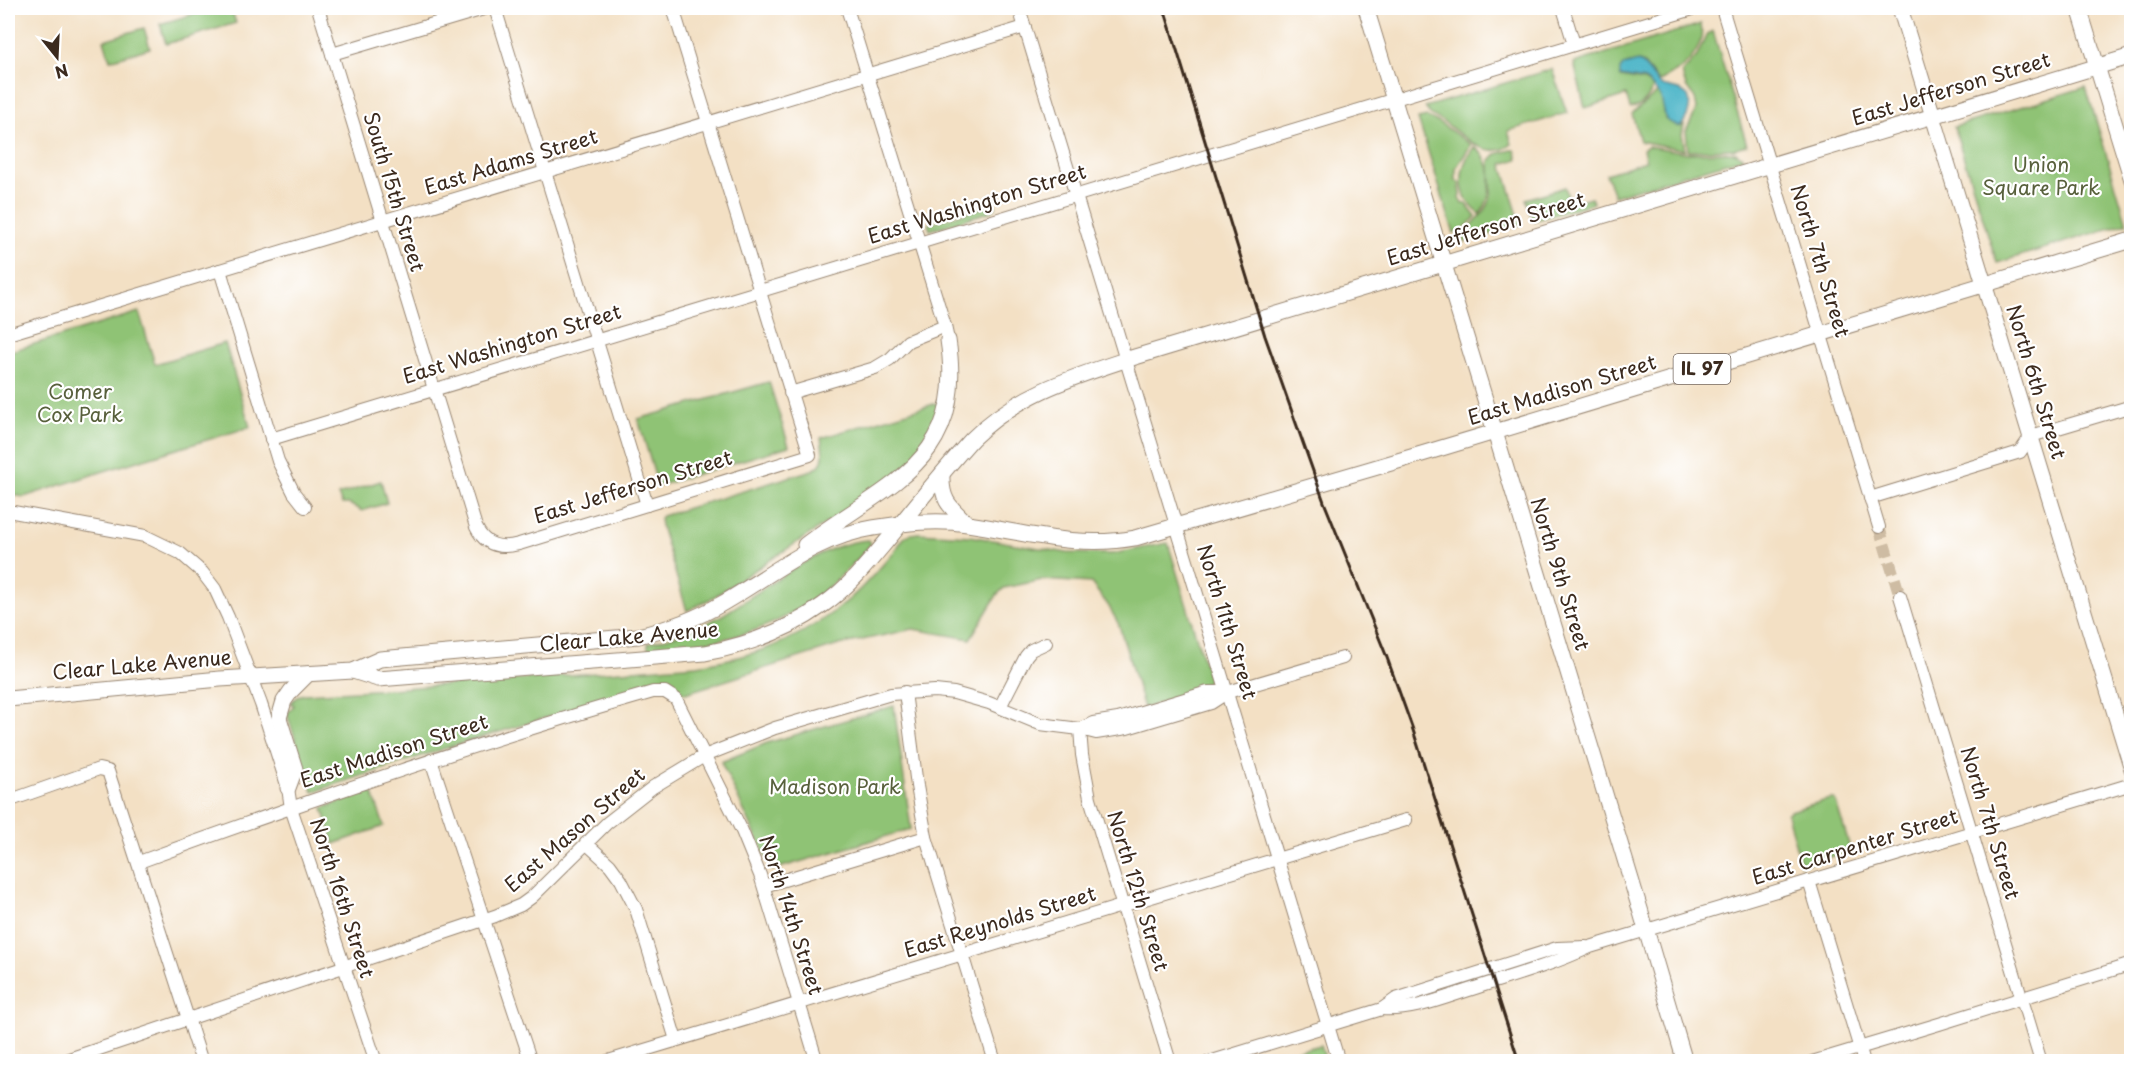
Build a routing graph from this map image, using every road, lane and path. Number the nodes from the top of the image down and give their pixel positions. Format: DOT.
graph roads {
  1 [pos="318,8"];
  2 [pos="487,8"];
  3 [pos="495,8"];
  4 [pos="673,8"];
  5 [pos="847,8"];
  6 [pos="1019,8"];
  7 [pos="1366,8"];
  8 [pos="1563,8"];
  9 [pos="1696,8"];
  10 [pos="1722,8"];
  11 [pos="1900,8"];
  12 [pos="2079,8"];
  13 [pos="1025,27"];
  14 [pos="1574,44"];
  15 [pos="332,54"];
  16 [pos="2132,56"];
  17 [pos="2097,67"];
  18 [pos="867,75"];
  19 [pos="1394,99"];
  20 [pos="1934,116"];
  21 [pos="708,123"];
  22 [pos="1770,165"];
  23 [pos="546,172"];
  24 [pos="2132,180"];
  25 [pos="1077,194"];
  26 [pos="382,221"];
  27 [pos="2132,240"];
  28 [pos="918,242"];
  29 [pos="1444,264"];
  30 [pos="220,270"];
  31 [pos="1984,284"];
  32 [pos="759,291"];
  33 [pos="946,333"];
  34 [pos="1821,333"];
  35 [pos="8,334"];
  36 [pos="597,339"];
  37 [pos="1125,360"];
  38 [pos="434,388"];
  39 [pos="790,393"];
  40 [pos="2132,406"];
  41 [pos="1495,432"];
  42 [pos="2031,436"];
  43 [pos="271,439"];
  44 [pos="942,474"];
  45 [pos="1870,498"];
  46 [pos="647,505"];
  47 [pos="305,507"];
  48 [pos="8,511"];
  49 [pos="901,524"];
  50 [pos="967,524"];
  51 [pos="476,527"];
  52 [pos="1178,527"];
  53 [pos="1879,527"];
  54 [pos="760,579"];
  55 [pos="1900,596"];
  56 [pos="1046,643"];
  57 [pos="1343,658"];
  58 [pos="353,671"];
  59 [pos="308,674"];
  60 [pos="250,677"];
  61 [pos="665,692"];
  62 [pos="905,692"];
  63 [pos="1228,693"];
  64 [pos="8,699"];
  65 [pos="1000,707"];
  66 [pos="1080,729"];
  67 [pos="704,756"];
  68 [pos="431,760"];
  69 [pos="2132,769"];
  70 [pos="2132,784"];
  71 [pos="288,788"];
  72 [pos="8,801"];
  73 [pos="291,807"];
  74 [pos="1406,820"];
  75 [pos="1972,833"];
  76 [pos="926,837"];
  77 [pos="586,843"];
  78 [pos="1278,859"];
  79 [pos="139,862"];
  80 [pos="1809,881"];
  81 [pos="764,886"];
  82 [pos="1122,905"];
  83 [pos="484,919"];
  84 [pos="1646,930"];
  85 [pos="962,954"];
  86 [pos="2132,964"];
  87 [pos="344,965"];
  88 [pos="2022,998"];
  89 [pos="800,1003"];
  90 [pos="188,1018"];
  91 [pos="1328,1025"];
  92 [pos="676,1040"];
  93 [pos="1859,1047"];
  94 [pos="60,1062"];
  95 [pos="202,1062"];
  96 [pos="376,1062"];
  97 [pos="531,1062"];
  98 [pos="605,1062"];
  99 [pos="817,1062"];
  100 [pos="996,1062"];
  101 [pos="1170,1062"];
  102 [pos="1209,1062"];
  103 [pos="1339,1062"];
  104 [pos="1684,1062"];
  105 [pos="1812,1062"];
  106 [pos="1864,1062"];
  107 [pos="2041,1062"];
  1 -- 15 [label="street, South 15th Street"];
  2 -- 15 [label="street"];
  3 -- 23 [label="street"];
  4 -- 21 [label="street"];
  5 -- 18 [label="street"];
  6 -- 13 [label="street, North 11th Street"];
  7 -- 19 [label="main road, North 9th Street"];
  8 -- 14 [label="street"];
  9 -- 14 [label="street, East Washington Street"];
  10 -- 22 [label="street, North 7th Street"];
  11 -- 20 [label="main road, North 6th Street"];
  12 -- 17 [label="main road"];
  13 -- 18 [label="street, East Adams Street"];
  13 -- 25 [label="street, North 11th Street"];
  14 -- 19 [label="street, East Washington Street"];
  15 -- 26 [label="street, South 15th Street"];
  16 -- 17 [label="main road, East Jefferson Street"];
  17 -- 20 [label="main road, East Jefferson Street"];
  17 -- 24 [label="main road"];
  18 -- 21 [label="street, East Adams Street"];
  18 -- 28 [label="street"];
  19 -- 25 [label="street, East Washington Street"];
  19 -- 29 [label="main road, North 9th Street"];
  20 -- 22 [label="main road, East Jefferson Street"];
  20 -- 31 [label="main road, North 6th Street"];
  21 -- 23 [label="street, East Adams Street"];
  21 -- 32 [label="street"];
  22 -- 29 [label="main road, East Jefferson Street"];
  22 -- 34 [label="street, North 7th Street"];
  23 -- 26 [label="street, East Adams Street"];
  23 -- 36 [label="street"];
  25 -- 28 [label="street, East Washington Street"];
  25 -- 37 [label="street, North 11th Street"];
  26 -- 30 [label="street, East Adams Street"];
  26 -- 38 [label="street, South 15th Street"];
  27 -- 31 [label="main road, East Madison Street / IL 97"];
  28 -- 32 [label="street, East Washington Street"];
  28 -- 33 [label="street"];
  29 -- 37 [label="main road, East Jefferson Street"];
  29 -- 41 [label="main road, North 9th Street"];
  30 -- 35 [label="street, East Adams Street"];
  30 -- 43 [label="street"];
  31 -- 34 [label="main road, East Madison Street / IL 97"];
  31 -- 42 [label="main road, North 6th Street"];
  32 -- 36 [label="street, East Washington Street"];
  32 -- 39 [label="street"];
  33 -- 39 [label="street"];
  33 -- 54 [label="main road"];
  34 -- 41 [label="main road, East Madison Street / IL 97"];
  34 -- 45 [label="street, North 7th Street"];
  36 -- 38 [label="street, East Washington Street"];
  36 -- 46 [label="street"];
  37 -- 44 [label="main road, East Jefferson Street"];
  37 -- 52 [label="street, North 11th Street"];
  38 -- 43 [label="street, East Washington Street"];
  38 -- 51 [label="street, South 15th Street"];
  39 -- 46 [label="street, East Jefferson Street"];
  40 -- 42 [label="street"];
  41 -- 52 [label="main road, East Madison Street"];
  41 -- 84 [label="main road, North 9th Street"];
  42 -- 45 [label="street"];
  42 -- 69 [label="main road, North 6th Street"];
  43 -- 47 [label="street"];
  44 -- 49 [label="main road, East Jefferson Street"];
  44 -- 50 [label="main road"];
  45 -- 53 [label="street, North 7th Street"];
  46 -- 51 [label="street, East Jefferson Street"];
  48 -- 60 [label="street, North 16th Street"];
  49 -- 50 [label="main road, East Madison Street"];
  49 -- 54 [label="main road, Clear Lake Avenue"];
  49 -- 58 [label="main road, Clear Lake Avenue"];
  50 -- 52 [label="main road, East Madison Street"];
  52 -- 63 [label="street, North 11th Street"];
  54 -- 58 [label="main road, Clear Lake Avenue"];
  55 -- 75 [label="street, North 7th Street"];
  56 -- 65 [label="street"];
  57 -- 63 [label="street, East Mason Street"];
  58 -- 59 [label="main road, Clear Lake Avenue"];
  59 -- 60 [label="main road, Clear Lake Avenue"];
  59 -- 71 [label="main road"];
  60 -- 64 [label="main road, Clear Lake Avenue"];
  60 -- 71 [label="street, North 16th Street"];
  61 -- 67 [label="street, North 14th Street"];
  61 -- 68 [label="street, East Madison Street"];
  62 -- 65 [label="street, East Mason Street"];
  62 -- 67 [label="street, East Mason Street"];
  62 -- 76 [label="street"];
  63 -- 66 [label="street, East Mason Street"];
  63 -- 78 [label="street, North 11th Street"];
  65 -- 66 [label="street, East Mason Street"];
  66 -- 82 [label="street, North 12th Street"];
  67 -- 77 [label="street, East Mason Street"];
  67 -- 81 [label="street, North 14th Street"];
  68 -- 73 [label="street, East Madison Street"];
  68 -- 83 [label="street"];
  70 -- 75 [label="street, East Carpenter Street"];
  71 -- 73 [label="street, North 16th Street"];
  72 -- 79 [label="street"];
  73 -- 79 [label="street, East Madison Street"];
  73 -- 87 [label="street, North 16th Street"];
  74 -- 78 [label="street, East Reynolds Street"];
  75 -- 80 [label="street, East Carpenter Street"];
  75 -- 88 [label="street, North 7th Street"];
  76 -- 81 [label="street"];
  76 -- 85 [label="street"];
  77 -- 83 [label="street, East Mason Street"];
  77 -- 92 [label="street"];
  78 -- 82 [label="street, East Reynolds Street"];
  78 -- 91 [label="street, North 11th Street"];
  79 -- 90 [label="street"];
  80 -- 84 [label="street, East Carpenter Street"];
  80 -- 93 [label="street"];
  81 -- 89 [label="street, North 14th Street"];
  82 -- 85 [label="street, East Reynolds Street"];
  82 -- 101 [label="street, North 12th Street"];
  83 -- 87 [label="street, East Mason Street"];
  83 -- 97 [label="street"];
  84 -- 91 [label="street, East Carpenter Street"];
  84 -- 104 [label="main road, North 9th Street"];
  85 -- 89 [label="street, East Reynolds Street"];
  85 -- 100 [label="street"];
  86 -- 88 [label="street"];
  87 -- 90 [label="street, East Mason Street"];
  87 -- 96 [label="street, North 16th Street"];
  88 -- 93 [label="street"];
  88 -- 107 [label="street, North 7th Street"];
  89 -- 92 [label="street, East Reynolds Street"];
  89 -- 99 [label="street, North 14th Street"];
  90 -- 94 [label="street, East Mason Street"];
  90 -- 95 [label="street"];
  91 -- 102 [label="street, East Carpenter Street"];
  91 -- 103 [label="street, North 11th Street"];
  92 -- 98 [label="street, East Reynolds Street"];
  93 -- 105 [label="street"];
  93 -- 106 [label="street"];
}
